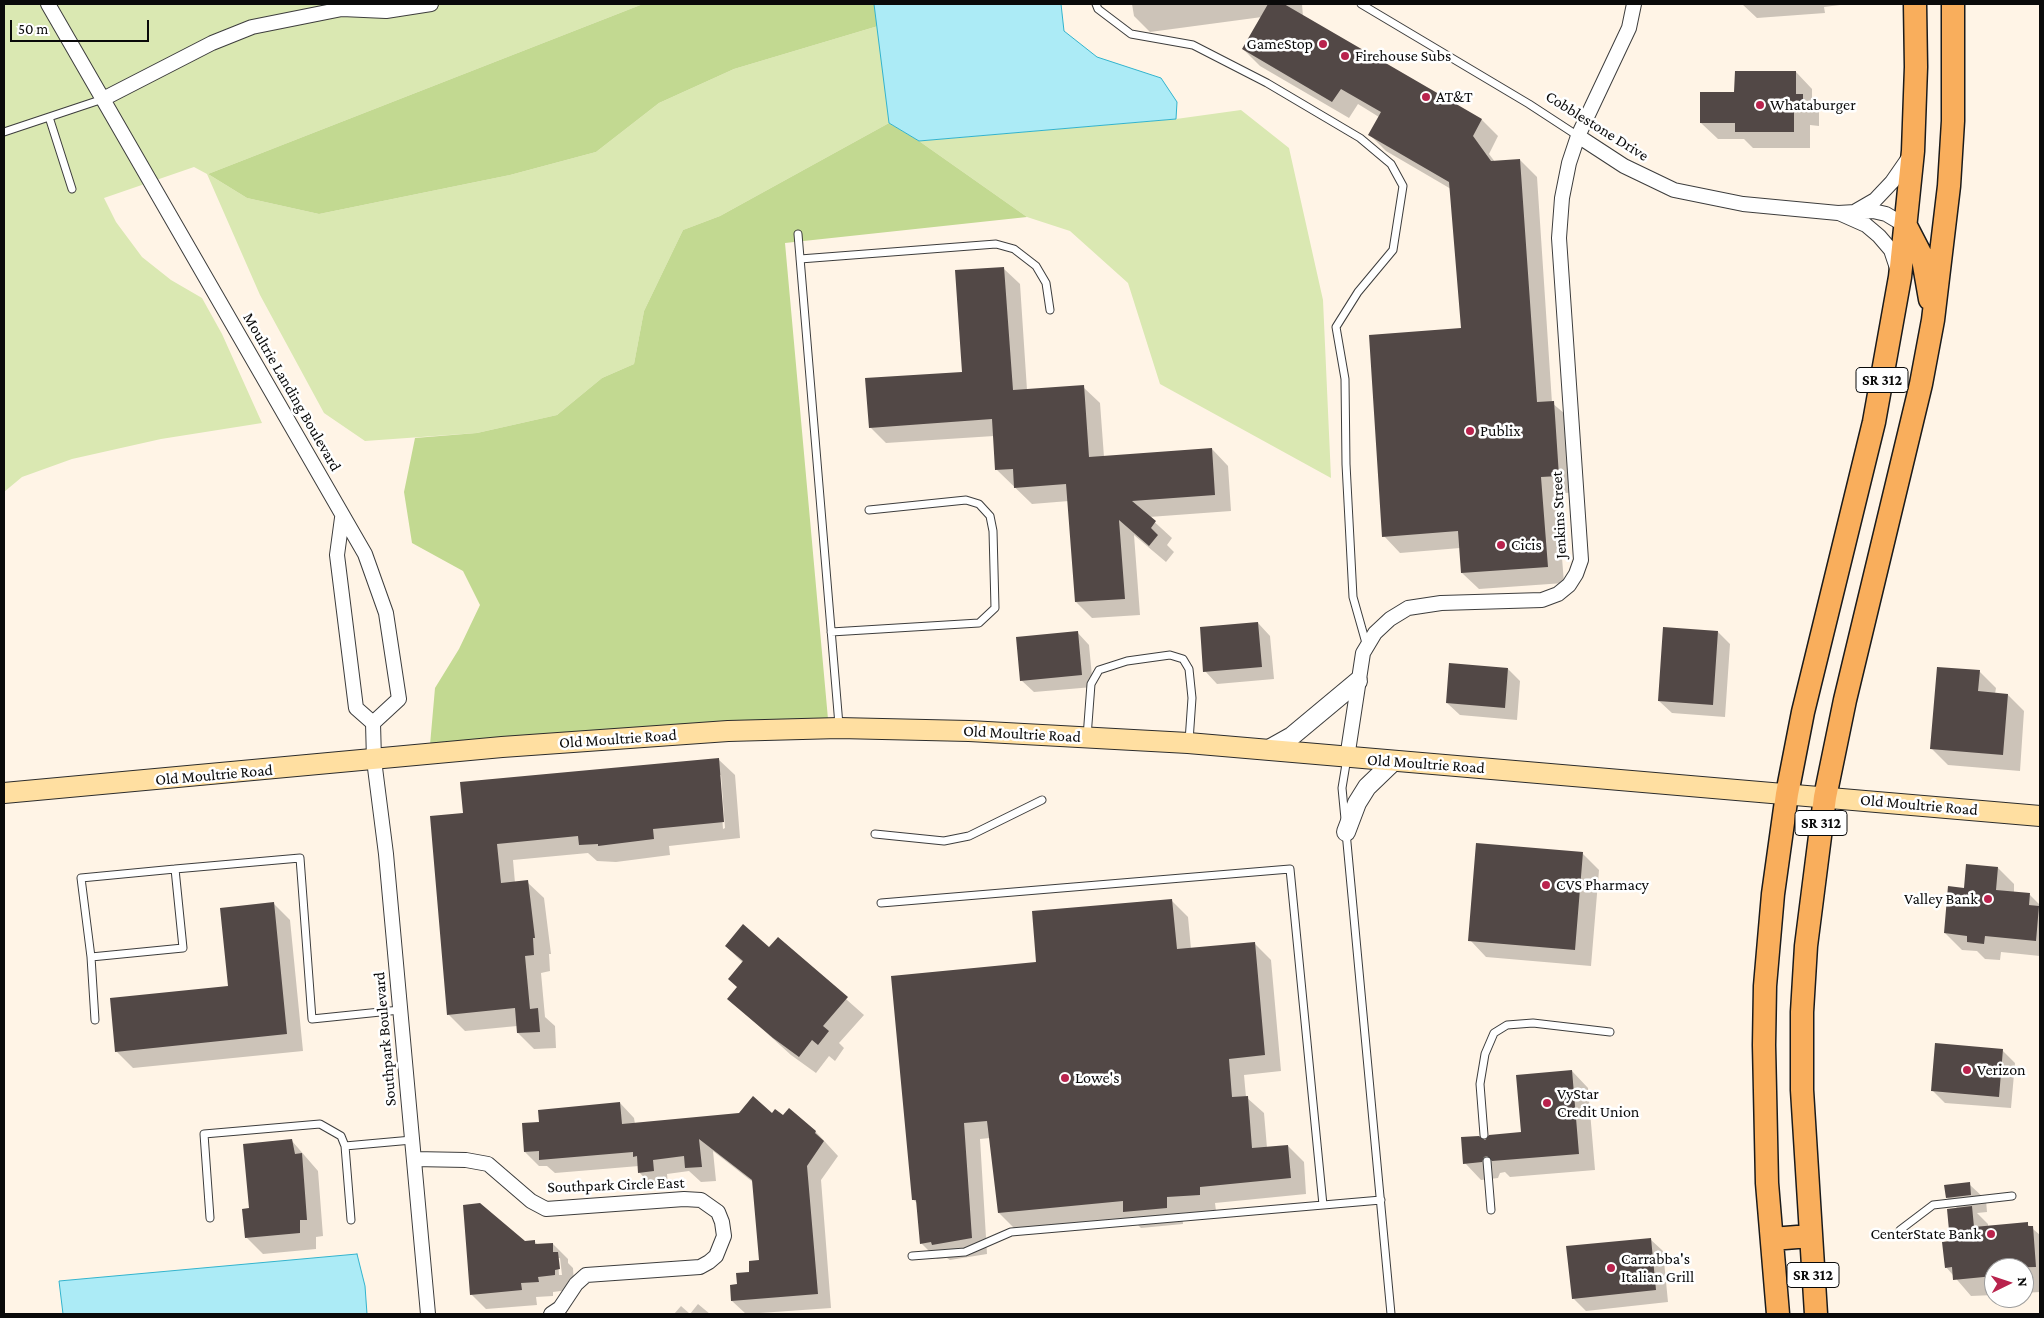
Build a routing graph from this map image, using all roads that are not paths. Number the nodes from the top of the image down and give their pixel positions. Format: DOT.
graph roads {
  1 [pos="48,4"];
  2 [pos="431,4"];
  3 [pos="1096,4"];
  4 [pos="1360,4"];
  5 [pos="1634,4"];
  6 [pos="1915,4"];
  7 [pos="1953,4"];
  8 [pos="103,99"];
  9 [pos="49,117"];
  10 [pos="4,132"];
  11 [pos="1578,136"];
  12 [pos="1913,151"];
  13 [pos="72,189"];
  14 [pos="1856,211"];
  15 [pos="1838,213"];
  16 [pos="1906,226"];
  17 [pos="798,234"];
  18 [pos="800,259"];
  19 [pos="1900,277"];
  20 [pos="1050,310"];
  21 [pos="1933,320"];
  22 [pos="869,510"];
  23 [pos="342,518"];
  24 [pos="831,632"];
  25 [pos="1366,644"];
  26 [pos="1358,681"];
  27 [pos="373,723"];
  28 [pos="839,728"];
  29 [pos="1086,737"];
  30 [pos="1188,743"];
  31 [pos="1267,750"];
  32 [pos="1346,758"];
  33 [pos="374,760"];
  34 [pos="1394,761"];
  35 [pos="4,792"];
  36 [pos="1787,794"];
  37 [pos="1825,797"];
  38 [pos="1042,800"];
  39 [pos="2040,816"];
  40 [pos="1346,832"];
  41 [pos="875,834"];
  42 [pos="175,869"];
  43 [pos="881,903"];
  44 [pos="91,957"];
  45 [pos="400,1010"];
  46 [pos="96,1020"];
  47 [pos="1610,1032"];
  48 [pos="1484,1135"];
  49 [pos="412,1140"];
  50 [pos="345,1146"];
  51 [pos="414,1159"];
  52 [pos="1487,1161"];
  53 [pos="2012,1196"];
  54 [pos="1381,1200"];
  55 [pos="1323,1205"];
  56 [pos="1490,1210"];
  57 [pos="210,1218"];
  58 [pos="351,1220"];
  59 [pos="1900,1230"];
  60 [pos="1810,1236"];
  61 [pos="1772,1239"];
  62 [pos="912,1256"];
  63 [pos="428,1314"];
  64 [pos="551,1314"];
  65 [pos="1392,1314"];
  66 [pos="1778,1314"];
  67 [pos="1816,1314"];
  1 -- 8 [label="street, Moultrie Landing Boulevard"];
  2 -- 8 [label="street"];
  3 -- 25 [label="lane"];
  4 -- 11 [label="lane, Cobblestone Drive"];
  5 -- 11 [label="street, Jenkins Street"];
  6 -- 12 [label="main road, SR 312"];
  7 -- 21 [label="main road, SR 312"];
  8 -- 9 [label="lane"];
  8 -- 23 [label="street, Moultrie Landing Boulevard"];
  9 -- 10 [label="lane"];
  9 -- 13 [label="lane"];
  11 -- 15 [label="street, Cobblestone Drive"];
  11 -- 25 [label="street, Jenkins Street"];
  12 -- 14 [label="street"];
  12 -- 16 [label="main road, SR 312"];
  14 -- 15 [label="street, Cobblestone Drive"];
  14 -- 16 [label="street, Cobblestone Drive"];
  15 -- 19 [label="street, Cobblestone Drive"];
  16 -- 19 [label="main road, SR 312"];
  16 -- 21 [label="main road"];
  17 -- 18 [label="lane"];
  18 -- 20 [label="lane"];
  18 -- 24 [label="lane"];
  19 -- 36 [label="main road, SR 312"];
  21 -- 37 [label="main road, SR 312"];
  22 -- 24 [label="lane"];
  23 -- 27 [label="street"];
  23 -- 27 [label="street, Moultrie Landing Boulevard"];
  24 -- 28 [label="lane"];
  25 -- 26 [label="street"];
  26 -- 31 [label="street"];
  26 -- 32 [label="street"];
  27 -- 33 [label="street, Southpark Boulevard"];
  28 -- 29 [label="main road, Old Moultrie Road"];
  28 -- 33 [label="main road, Old Moultrie Road"];
  29 -- 30 [label="main road, Old Moultrie Road"];
  29 -- 30 [label="lane"];
  30 -- 31 [label="main road, Old Moultrie Road"];
  31 -- 32 [label="main road, Old Moultrie Road"];
  32 -- 34 [label="main road, Old Moultrie Road"];
  32 -- 40 [label="lane"];
  33 -- 35 [label="main road, Old Moultrie Road"];
  33 -- 45 [label="street, Southpark Boulevard"];
  34 -- 36 [label="main road, Old Moultrie Road"];
  34 -- 40 [label="street"];
  36 -- 37 [label="main road, Old Moultrie Road"];
  36 -- 61 [label="main road, SR 312"];
  37 -- 39 [label="main road, Old Moultrie Road"];
  37 -- 60 [label="main road, SR 312"];
  38 -- 41 [label="lane"];
  40 -- 54 [label="lane"];
  42 -- 44 [label="lane"];
  42 -- 44 [label="lane"];
  42 -- 45 [label="lane"];
  43 -- 55 [label="lane"];
  44 -- 46 [label="lane"];
  45 -- 49 [label="street, Southpark Boulevard"];
  47 -- 48 [label="lane"];
  49 -- 50 [label="lane"];
  49 -- 51 [label="street, Southpark Boulevard"];
  50 -- 57 [label="lane"];
  50 -- 58 [label="lane"];
  51 -- 63 [label="street, Southpark Boulevard"];
  51 -- 64 [label="street, Southpark Circle East"];
  52 -- 56 [label="lane"];
  53 -- 59 [label="lane"];
  54 -- 55 [label="lane"];
  54 -- 65 [label="lane"];
  55 -- 62 [label="lane"];
  60 -- 61 [label="main road"];
  60 -- 67 [label="main road, SR 312"];
  61 -- 66 [label="main road, SR 312"];
}
